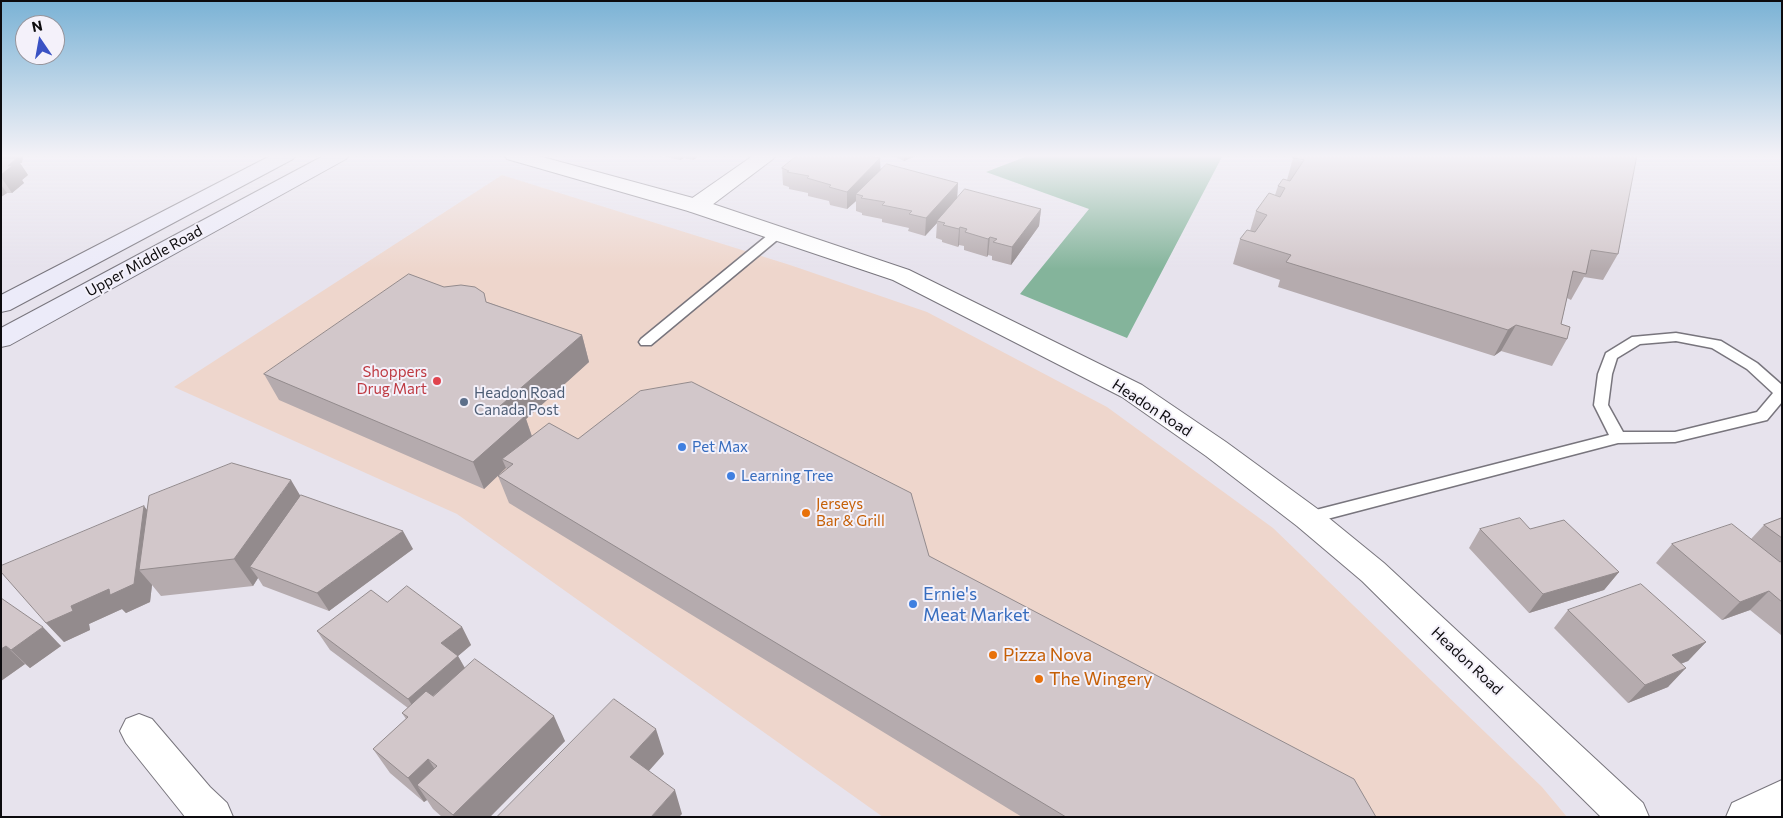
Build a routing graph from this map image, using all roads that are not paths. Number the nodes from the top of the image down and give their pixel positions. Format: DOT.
graph roads {
  1 [pos="213,193"];
  2 [pos="269,193"];
  3 [pos="650,193"];
  4 [pos="714,193"];
  5 [pos="696,206"];
  6 [pos="778,234"];
  7 [pos="1,305"];
  8 [pos="1,339"];
  9 [pos="646,342"];
  10 [pos="1618,438"];
  11 [pos="1308,518"];
  12 [pos="139,731"];
  13 [pos="1782,799"];
  14 [pos="213,817"];
  15 [pos="1629,817"];
  16 [pos="1746,817"];
  1 -- 7 [label="main road, Upper Middle Road"];
  2 -- 8 [label="main road, Upper Middle Road"];
  3 -- 5 [label="street, Headon Road"];
  4 -- 5 [label="street"];
  5 -- 6 [label="street, Headon Road"];
  6 -- 9 [label="lane"];
  6 -- 11 [label="street, Headon Road"];
  10 -- 10 [label="lane"];
  10 -- 11 [label="lane"];
  11 -- 15 [label="street, Headon Road"];
  12 -- 14 [label="street"];
  13 -- 16 [label="street"];
}
